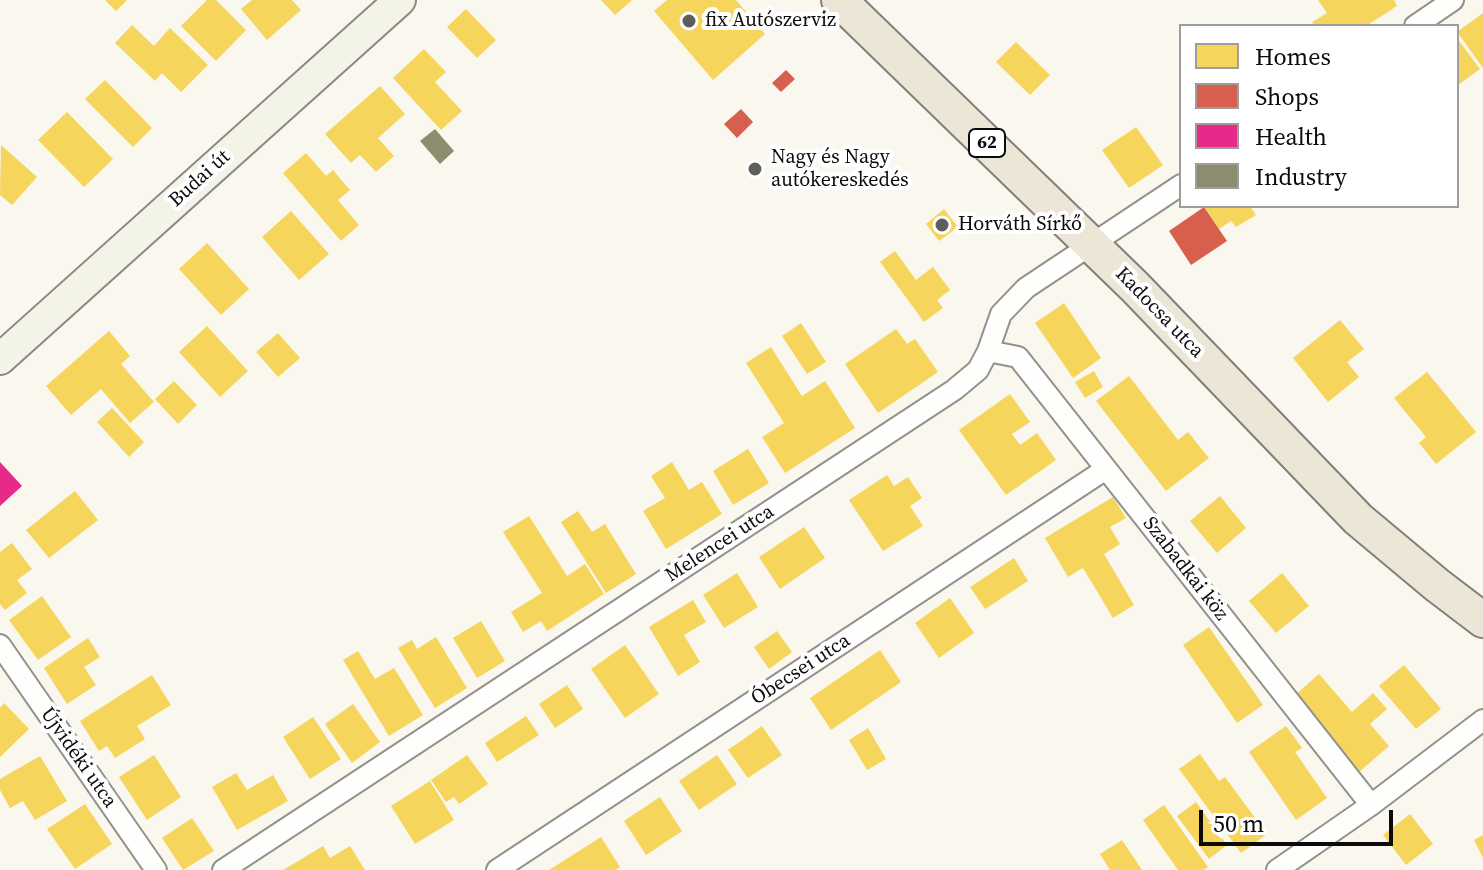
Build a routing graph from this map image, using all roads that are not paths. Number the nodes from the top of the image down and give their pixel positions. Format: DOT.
graph roads {
  1 [pos="400,0"];
  2 [pos="839,0"];
  3 [pos="1453,0"];
  4 [pos="1418,24"];
  5 [pos="1179,186"];
  6 [pos="1092,246"];
  7 [pos="988,351"];
  8 [pos="0,359"];
  9 [pos="1106,469"];
  10 [pos="1483,620"];
  11 [pos="0,645"];
  12 [pos="1483,720"];
  13 [pos="1371,805"];
  14 [pos="156,870"];
  15 [pos="223,870"];
  16 [pos="497,870"];
  17 [pos="1277,870"];
  1 -- 8 [label="main road, Budai út"];
  2 -- 6 [label="main road, Kadocsa utca / 62"];
  3 -- 4 [label="street"];
  5 -- 6 [label="street, Melencei utca"];
  6 -- 7 [label="street, Melencei utca"];
  6 -- 10 [label="main road, Kadocsa utca / 62"];
  7 -- 9 [label="street, Szabadkai köz"];
  7 -- 15 [label="street, Melencei utca"];
  9 -- 13 [label="street, Szabadkai köz"];
  9 -- 16 [label="street, Óbecsei utca"];
  11 -- 14 [label="street, Újvidéki utca"];
  12 -- 13 [label="street"];
  13 -- 17 [label="street"];
}
